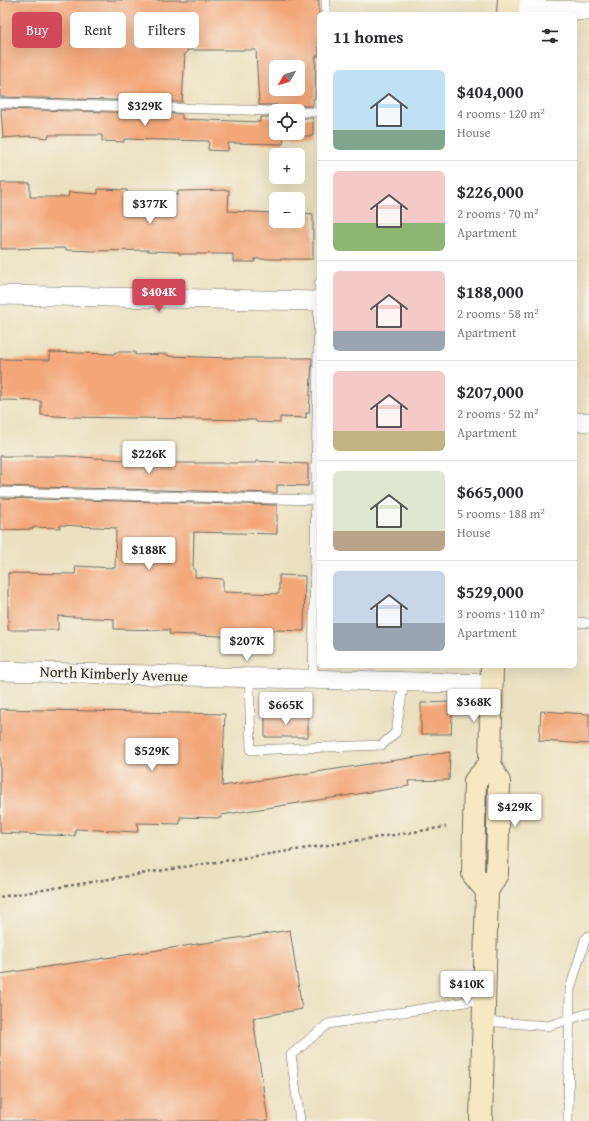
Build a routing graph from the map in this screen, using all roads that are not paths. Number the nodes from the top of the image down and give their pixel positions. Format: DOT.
graph roads {
  1 [pos="326,0"];
  2 [pos="509,8"];
  3 [pos="589,10"];
  4 [pos="326,12"];
  5 [pos="0,103"];
  6 [pos="269,111"];
  7 [pos="305,112"];
  8 [pos="317,112"];
  9 [pos="0,294"];
  10 [pos="317,301"];
  11 [pos="317,381"];
  12 [pos="577,422"];
  13 [pos="589,422"];
  14 [pos="0,492"];
  15 [pos="314,500"];
  16 [pos="577,622"];
  17 [pos="589,623"];
  18 [pos="0,671"];
  19 [pos="492,675"];
  20 [pos="249,677"];
  21 [pos="313,679"];
  22 [pos="404,681"];
  23 [pos="589,936"];
  24 [pos="484,1000"];
  25 [pos="589,1013"];
  26 [pos="570,1018"];
  27 [pos="484,1021"];
  28 [pos="300,1121"];
  29 [pos="482,1121"];
  30 [pos="568,1121"];
  1 -- 4 [label="lane"];
  2 -- 3 [label="street"];
  5 -- 6 [label="lane"];
  7 -- 8 [label="lane"];
  9 -- 10 [label="street"];
  11 -- 15 [label="lane"];
  12 -- 13 [label="street"];
  14 -- 15 [label="lane"];
  15 -- 21 [label="lane"];
  16 -- 17 [label="lane"];
  18 -- 20 [label="street, North Kimberly Avenue"];
  19 -- 22 [label="street, North Kimberly Avenue"];
  19 -- 24 [label="main road"];
  20 -- 21 [label="street, North Kimberly Avenue"];
  20 -- 22 [label="lane"];
  21 -- 22 [label="street, North Kimberly Avenue"];
  23 -- 26 [label="lane"];
  24 -- 27 [label="main road"];
  24 -- 28 [label="lane"];
  25 -- 26 [label="lane"];
  26 -- 27 [label="lane"];
  26 -- 30 [label="lane"];
  27 -- 29 [label="main road"];
}
